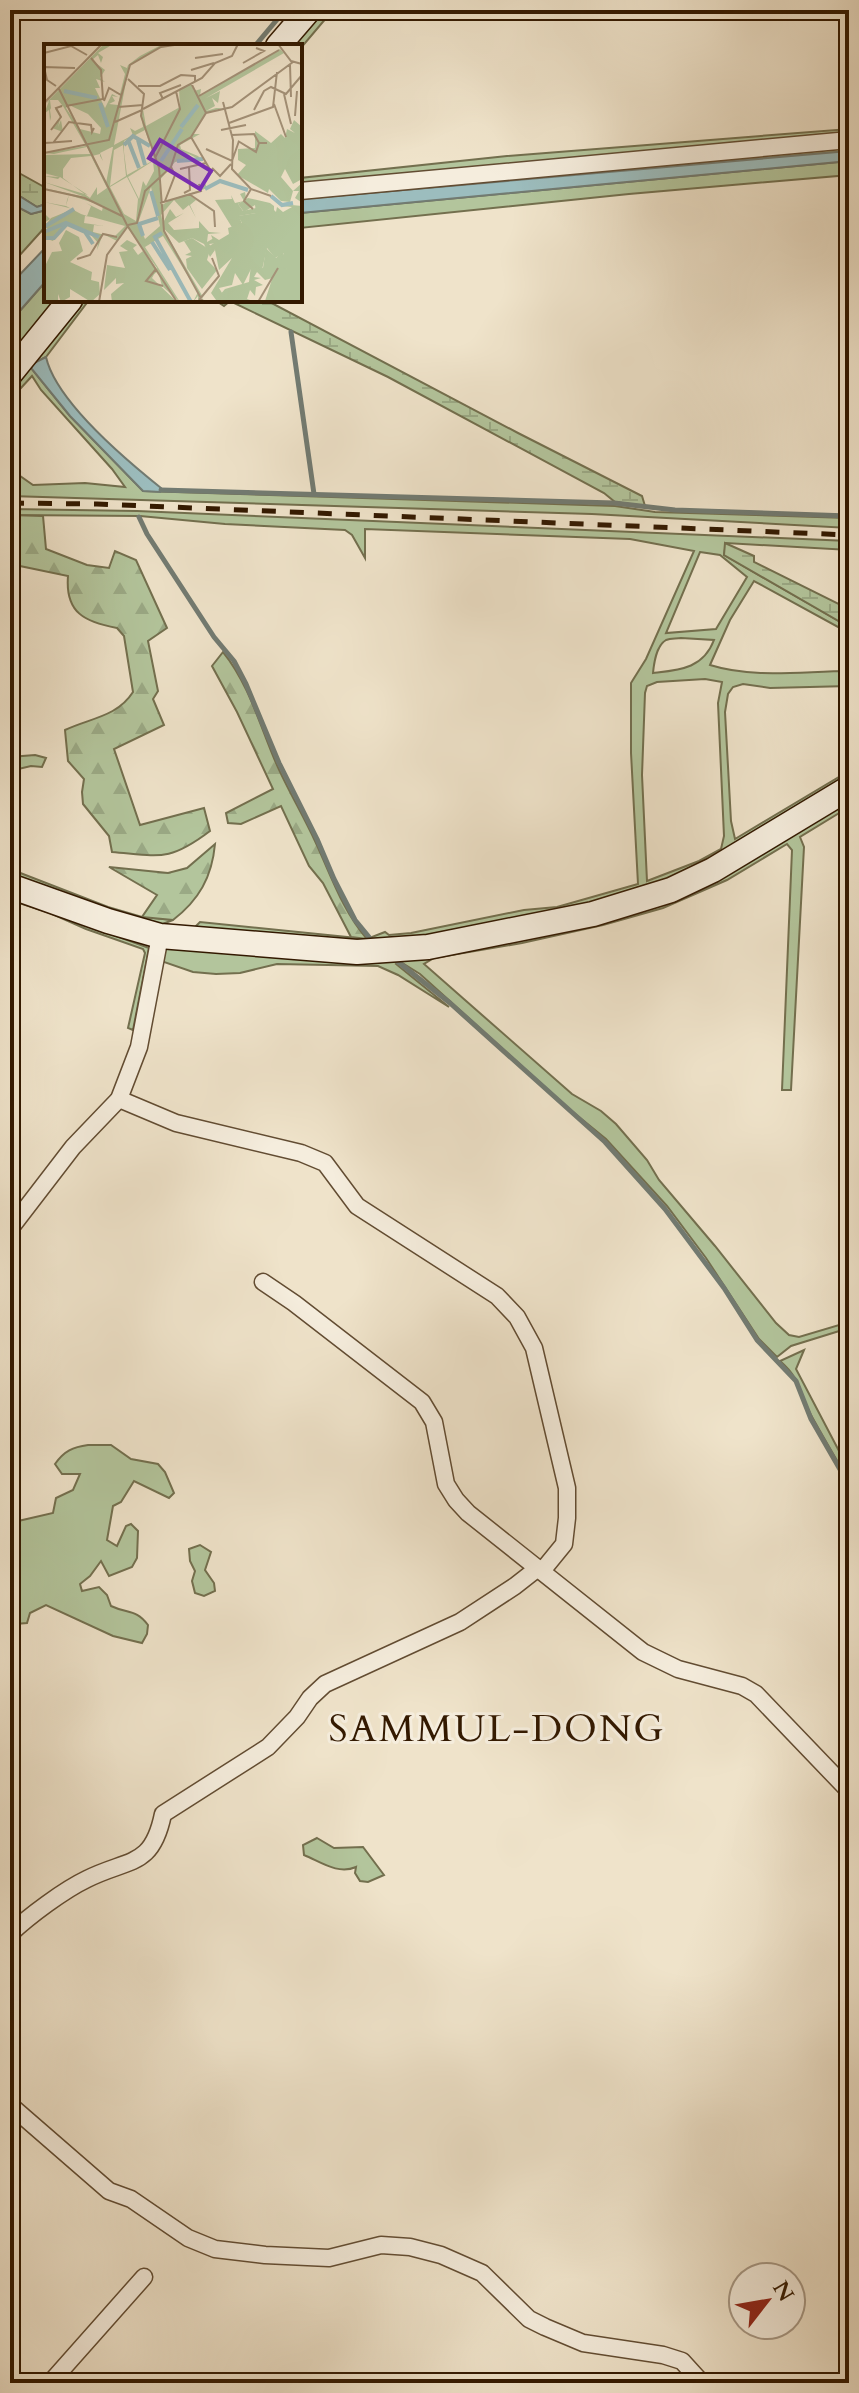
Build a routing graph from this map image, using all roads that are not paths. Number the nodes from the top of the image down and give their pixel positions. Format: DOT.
graph roads {
  1 [pos="309,10"];
  2 [pos="280,44"];
  3 [pos="849,140"];
  4 [pos="302,191"];
  5 [pos="68,302"];
  6 [pos="10,374"];
  7 [pos="849,788"];
  8 [pos="10,886"];
  9 [pos="160,936"];
  10 [pos="119,1099"];
  11 [pos="10,1229"];
  12 [pos="263,1282"];
  13 [pos="540,1570"];
  14 [pos="849,1791"];
  15 [pos="10,1934"];
  16 [pos="10,2105"];
  17 [pos="144,2277"];
  18 [pos="849,2378"];
  19 [pos="50,2383"];
  20 [pos="702,2383"];
  21 [pos="842,2383"];
  1 -- 2 [label="main road"];
  3 -- 4 [label="street"];
  5 -- 6 [label="main road"];
  7 -- 9 [label="main road"];
  8 -- 9 [label="main road"];
  9 -- 10 [label="street"];
  10 -- 11 [label="street"];
  10 -- 13 [label="street"];
  12 -- 13 [label="street"];
  13 -- 14 [label="street"];
  13 -- 15 [label="street"];
  16 -- 20 [label="street"];
  17 -- 19 [label="street"];
  18 -- 21 [label="street"];
}
